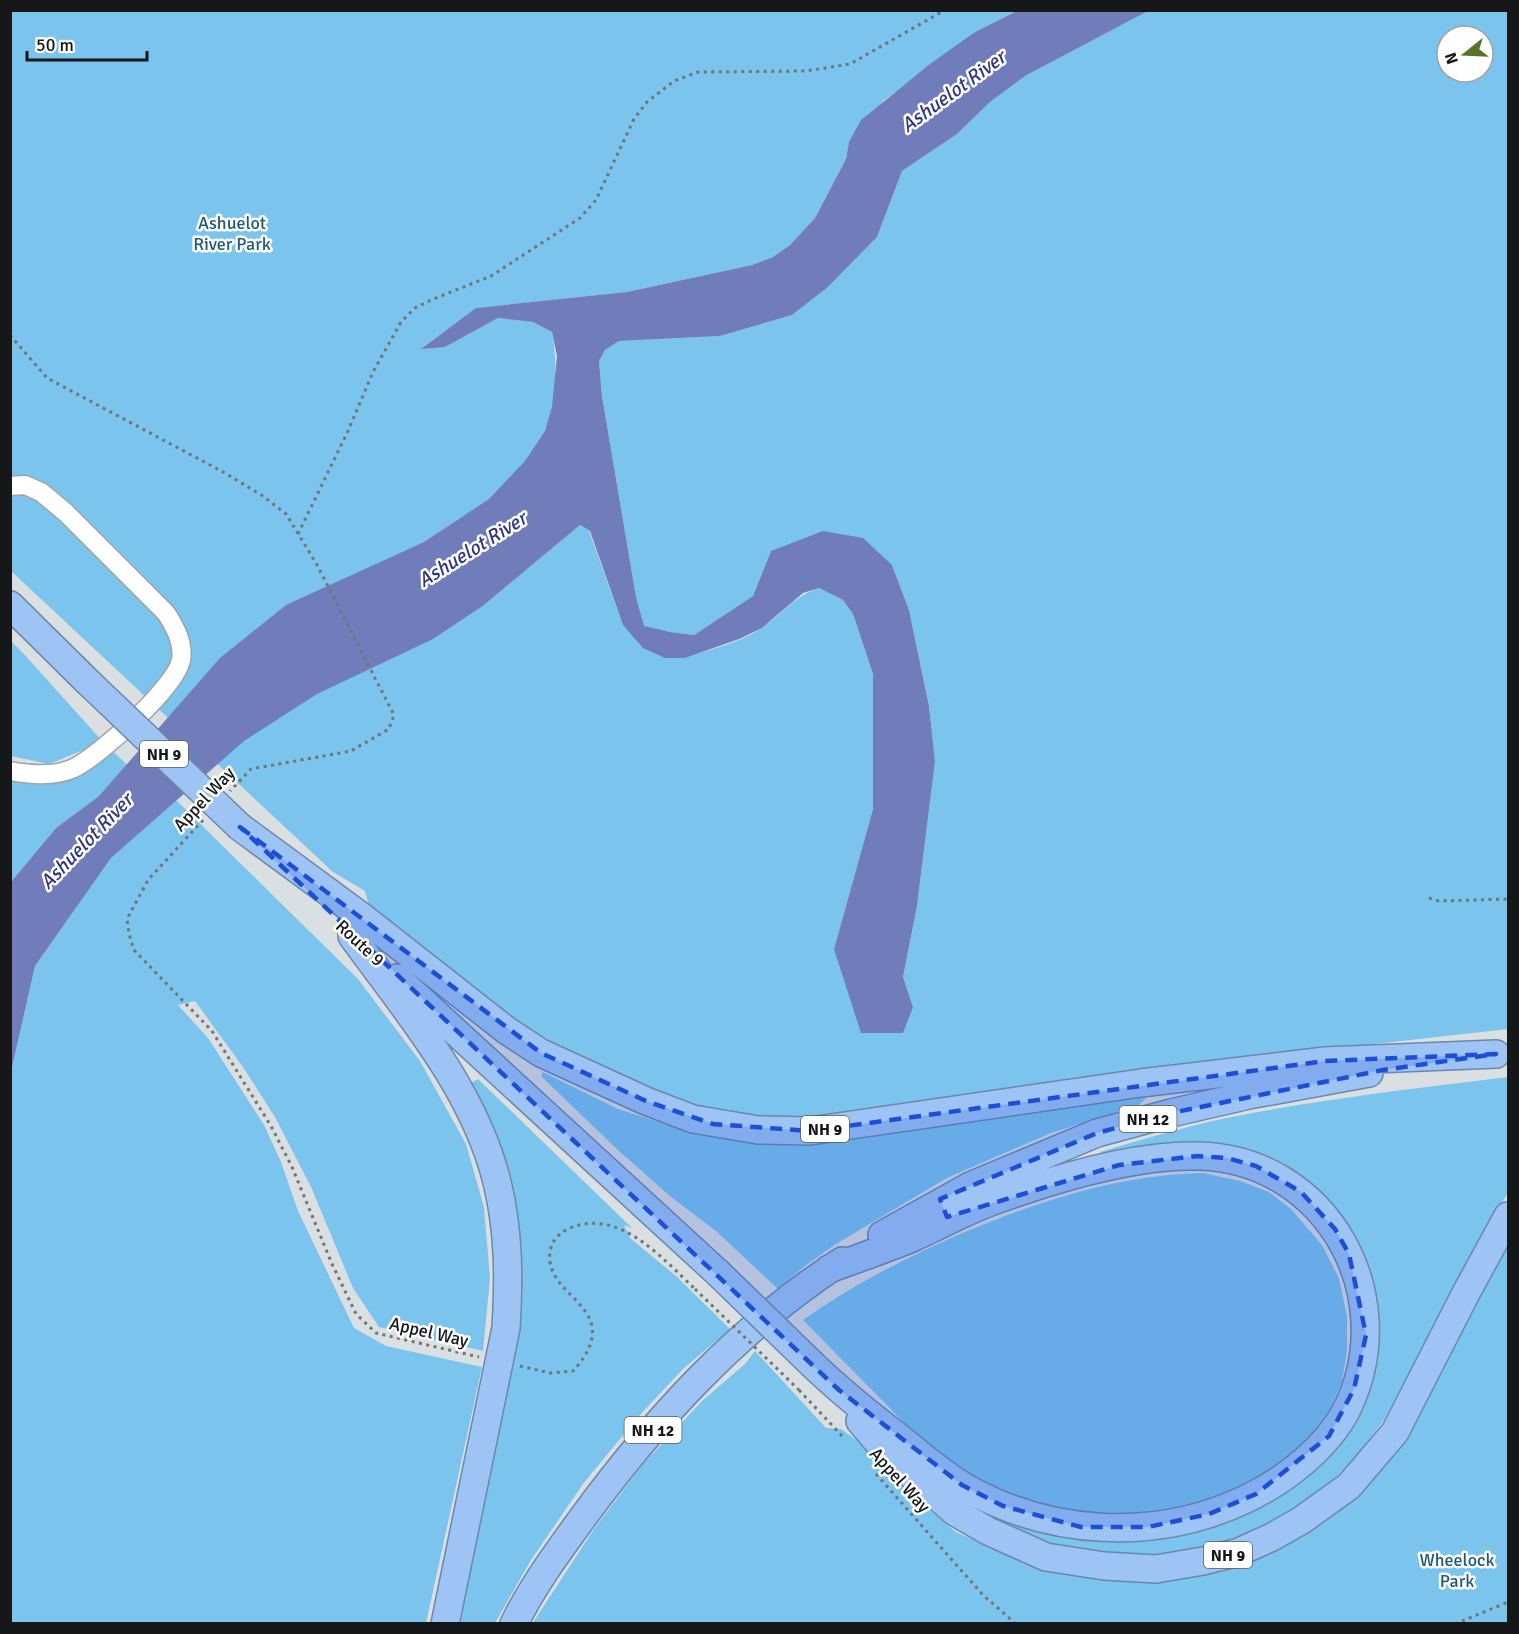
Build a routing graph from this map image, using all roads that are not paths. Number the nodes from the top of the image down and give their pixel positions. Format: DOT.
graph roads {
  1 [pos="10,486"];
  2 [pos="10,605"];
  3 [pos="10,771"];
  4 [pos="240,827"];
  5 [pos="352,936"];
  6 [pos="1502,1054"];
  7 [pos="1509,1216"];
  8 [pos="829,1269"];
  9 [pos="839,1390"];
  10 [pos="445,1623"];
  11 [pos="514,1623"];
  1 -- 3 [label="lane"];
  2 -- 4 [label="highway, Route 9 / NH 9, bridge"];
  4 -- 5 [label="highway, Route 9 / NH 9"];
  4 -- 6 [label="highway, NH 9"];
  5 -- 9 [label="highway, Route 9 / NH 9, bridge"];
  5 -- 10 [label="highway"];
  6 -- 8 [label="highway, NH 12"];
  7 -- 9 [label="highway, NH 9"];
  8 -- 9 [label="highway"];
  8 -- 11 [label="highway, NH 12"];
}
